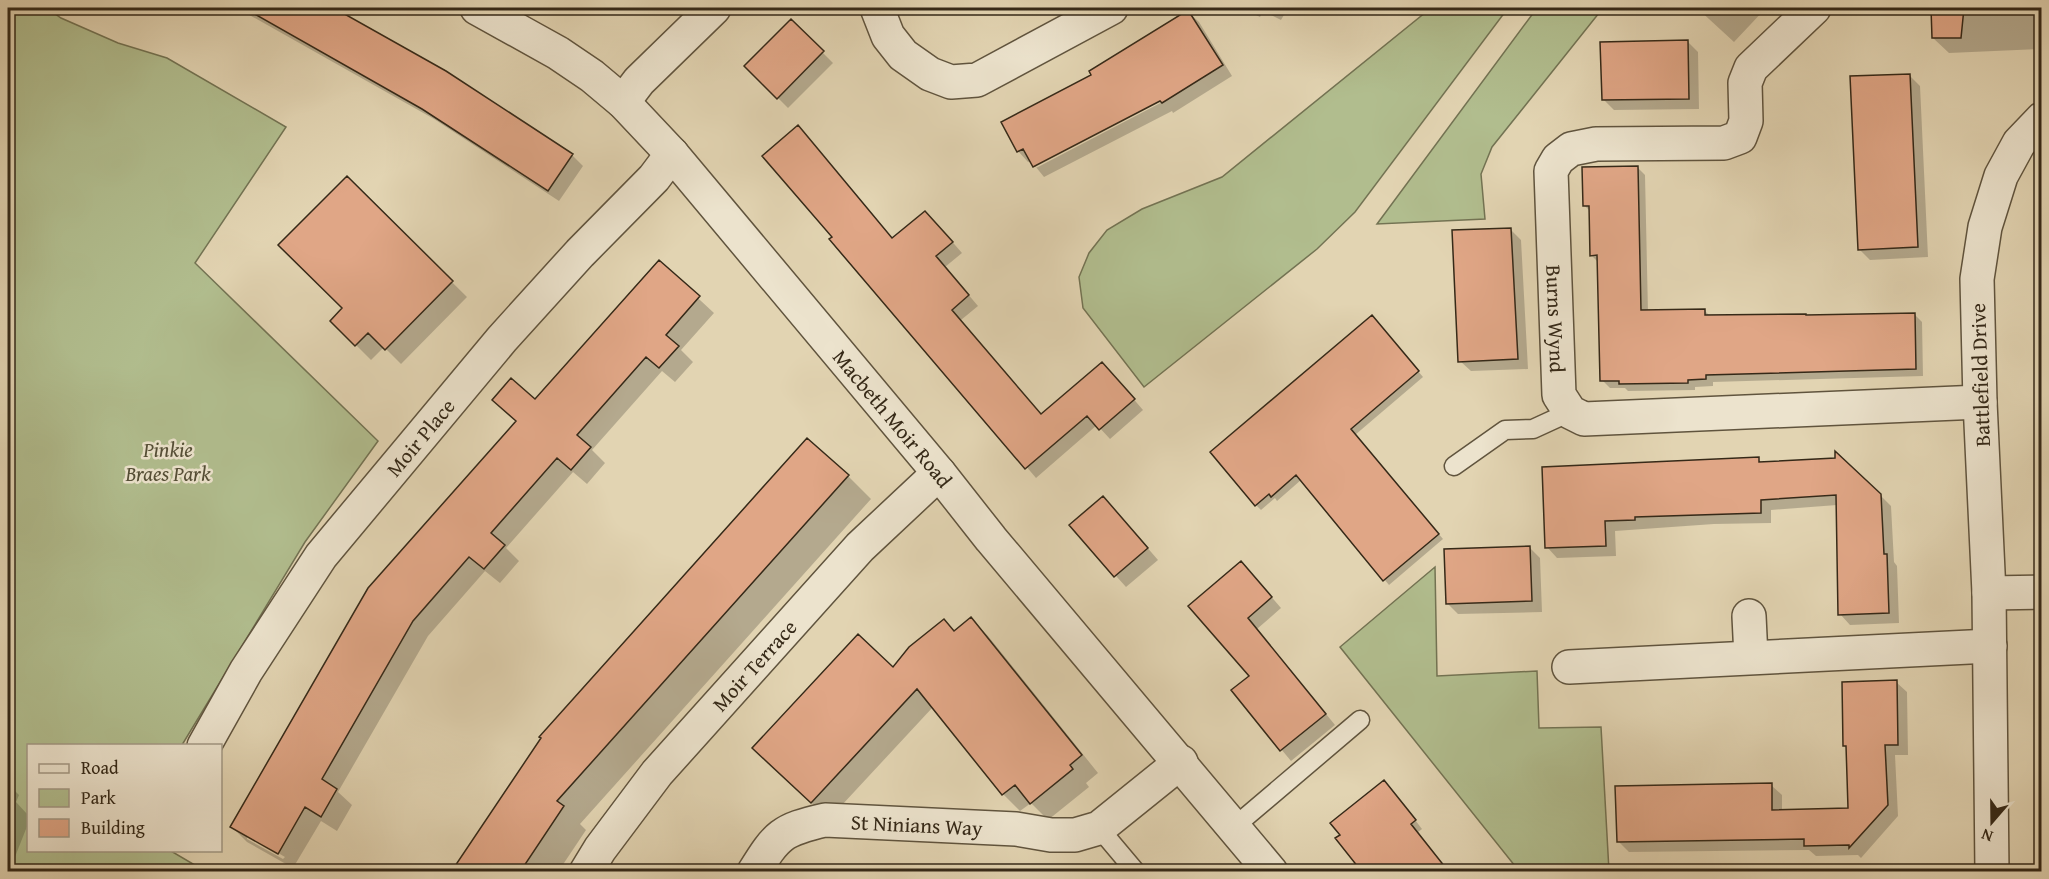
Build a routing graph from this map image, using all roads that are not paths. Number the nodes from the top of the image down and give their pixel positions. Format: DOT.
graph roads {
  1 [pos="477,8"];
  2 [pos="714,8"];
  3 [pos="878,8"];
  4 [pos="1111,8"];
  5 [pos="1814,8"];
  6 [pos="623,102"];
  7 [pos="2042,119"];
  8 [pos="672,154"];
  9 [pos="1980,402"];
  10 [pos="1570,412"];
  11 [pos="1454,466"];
  12 [pos="939,473"];
  13 [pos="2042,592"];
  14 [pos="1989,593"];
  15 [pos="1749,616"];
  16 [pos="1990,646"];
  17 [pos="1751,657"];
  18 [pos="1569,667"];
  19 [pos="1360,720"];
  20 [pos="205,744"];
  21 [pos="1181,762"];
  22 [pos="1234,826"];
  23 [pos="1099,828"];
  24 [pos="585,872"];
  25 [pos="754,872"];
  26 [pos="1136,872"];
  27 [pos="1271,872"];
  28 [pos="1992,872"];
  1 -- 6 [label="street, Macbeth Moir Road"];
  2 -- 6 [label="street"];
  3 -- 4 [label="street"];
  5 -- 10 [label="street, Burns Wynd"];
  6 -- 8 [label="street, Macbeth Moir Road"];
  7 -- 9 [label="street, Battlefield Drive"];
  8 -- 12 [label="street, Macbeth Moir Road"];
  8 -- 20 [label="street, Moir Place"];
  9 -- 10 [label="street"];
  9 -- 14 [label="street, Battlefield Drive"];
  10 -- 11 [label="lane"];
  12 -- 21 [label="street, Macbeth Moir Road"];
  12 -- 24 [label="street, Moir Terrace"];
  13 -- 14 [label="street"];
  14 -- 16 [label="street, Battlefield Drive"];
  15 -- 17 [label="street"];
  16 -- 17 [label="street"];
  16 -- 28 [label="street, Battlefield Drive"];
  17 -- 18 [label="street"];
  19 -- 22 [label="lane"];
  21 -- 22 [label="street, Macbeth Moir Road"];
  21 -- 23 [label="street, St Ninians Way"];
  22 -- 27 [label="street, Macbeth Moir Road"];
  23 -- 25 [label="street, St Ninians Way"];
  23 -- 26 [label="lane"];
}
